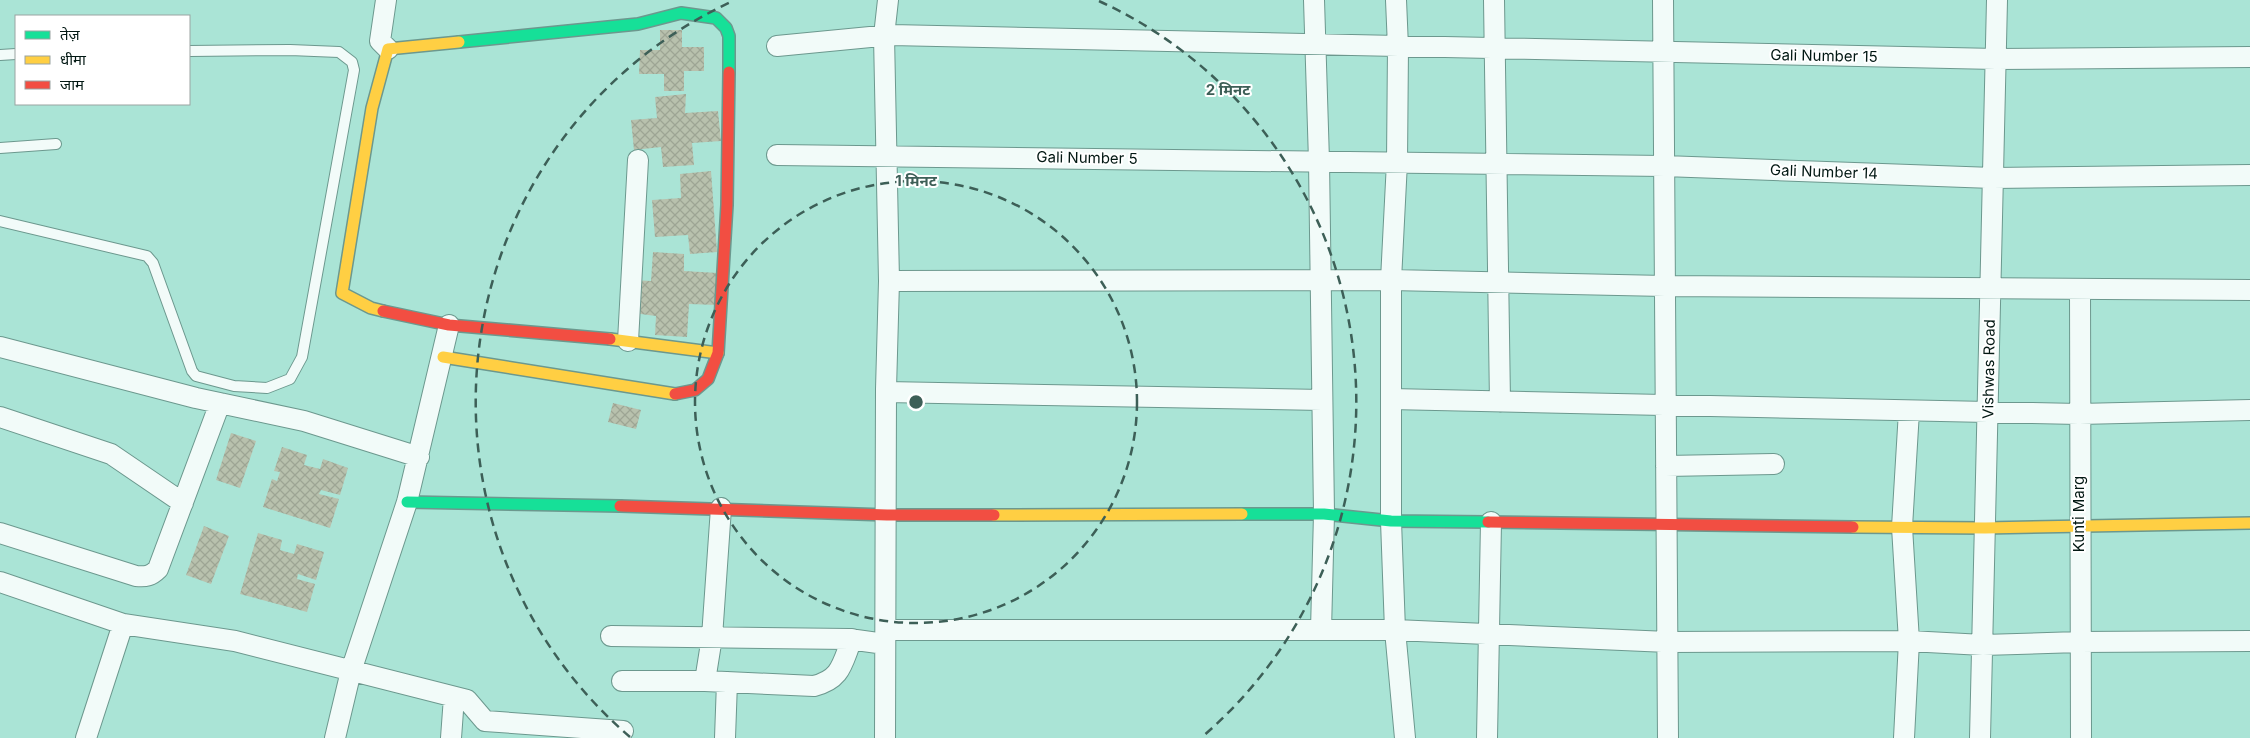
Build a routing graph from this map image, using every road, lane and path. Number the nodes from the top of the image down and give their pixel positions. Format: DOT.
graph roads {
  1 [pos="386,0"];
  2 [pos="888,0"];
  3 [pos="1314,0"];
  4 [pos="1396,0"];
  5 [pos="1494,0"];
  6 [pos="1662,0"];
  7 [pos="1997,0"];
  8 [pos="884,36"];
  9 [pos="1314,44"];
  10 [pos="776,46"];
  11 [pos="1398,47"];
  12 [pos="1494,48"];
  13 [pos="388,50"];
  14 [pos="190,51"];
  15 [pos="1663,52"];
  16 [pos="15,54"];
  17 [pos="0,55"];
  18 [pos="2250,56"];
  19 [pos="1996,59"];
  20 [pos="56,144"];
  21 [pos="0,148"];
  22 [pos="777,155"];
  23 [pos="886,156"];
  24 [pos="638,160"];
  25 [pos="1320,161"];
  26 [pos="1397,162"];
  27 [pos="1496,163"];
  28 [pos="1664,166"];
  29 [pos="2250,175"];
  30 [pos="1993,178"];
  31 [pos="0,222"];
  32 [pos="1321,280"];
  33 [pos="1390,280"];
  34 [pos="889,281"];
  35 [pos="1498,283"];
  36 [pos="1665,286"];
  37 [pos="1991,289"];
  38 [pos="2080,289"];
  39 [pos="2250,290"];
  40 [pos="450,325"];
  41 [pos="628,341"];
  42 [pos="0,347"];
  43 [pos="718,353"];
  44 [pos="443,357"];
  45 [pos="886,392"];
  46 [pos="1391,399"];
  47 [pos="1322,400"];
  48 [pos="1500,402"];
  49 [pos="220,403"];
  50 [pos="1666,406"];
  51 [pos="2250,410"];
  52 [pos="1909,411"];
  53 [pos="1988,412"];
  54 [pos="2079,414"];
  55 [pos="0,418"];
  56 [pos="418,457"];
  57 [pos="1774,464"];
  58 [pos="1666,466"];
  59 [pos="407,502"];
  60 [pos="183,503"];
  61 [pos="721,508"];
  62 [pos="1324,514"];
  63 [pos="887,515"];
  64 [pos="1391,521"];
  65 [pos="1491,522"];
  66 [pos="2250,523"];
  67 [pos="1667,525"];
  68 [pos="2079,526"];
  69 [pos="1902,527"];
  70 [pos="1985,528"];
  71 [pos="0,533"];
  72 [pos="0,582"];
  73 [pos="122,624"];
  74 [pos="1321,630"];
  75 [pos="1395,630"];
  76 [pos="1490,634"];
  77 [pos="611,636"];
  78 [pos="712,637"];
  79 [pos="886,637"];
  80 [pos="852,639"];
  81 [pos="1909,641"];
  82 [pos="2250,641"];
  83 [pos="1668,642"];
  84 [pos="2079,642"];
  85 [pos="1982,646"];
  86 [pos="351,670"];
  87 [pos="705,681"];
  88 [pos="622,682"];
  89 [pos="727,682"];
  90 [pos="454,697"];
  91 [pos="623,731"];
  92 [pos="86,738"];
  93 [pos="335,738"];
  94 [pos="450,738"];
  95 [pos="725,738"];
  96 [pos="885,738"];
  97 [pos="1405,738"];
  98 [pos="1487,738"];
  99 [pos="1668,738"];
  100 [pos="1904,738"];
  101 [pos="1980,738"];
  102 [pos="2081,738"];
  1 -- 13 [label="street"];
  2 -- 8 [label="street"];
  3 -- 9 [label="street"];
  4 -- 11 [label="street"];
  5 -- 12 [label="street"];
  6 -- 15 [label="street"];
  7 -- 19 [label="street, Vishwas Road"];
  8 -- 9 [label="street, Gali Number 15"];
  8 -- 10 [label="street, Gali Number 15"];
  8 -- 23 [label="street"];
  9 -- 11 [label="street, Gali Number 15"];
  9 -- 25 [label="street"];
  11 -- 12 [label="street, Gali Number 15"];
  11 -- 26 [label="street"];
  12 -- 15 [label="street, Gali Number 15"];
  12 -- 27 [label="street"];
  13 -- 40 [label="street"];
  13 -- 43 [label="street"];
  14 -- 31 [label="lane"];
  15 -- 19 [label="street, Gali Number 15"];
  15 -- 28 [label="street"];
  16 -- 17 [label="lane"];
  18 -- 19 [label="street, Gali Number 15"];
  19 -- 30 [label="street, Vishwas Road"];
  20 -- 21 [label="lane"];
  22 -- 23 [label="street, Gali Number 5"];
  23 -- 25 [label="street, Gali Number 5"];
  23 -- 34 [label="street"];
  24 -- 41 [label="street"];
  25 -- 26 [label="street, Gali Number 5"];
  25 -- 32 [label="street"];
  26 -- 27 [label="street, Gali Number 14"];
  26 -- 33 [label="street"];
  27 -- 28 [label="street, Gali Number 14"];
  27 -- 35 [label="street"];
  28 -- 30 [label="street, Gali Number 14"];
  28 -- 36 [label="street"];
  29 -- 30 [label="street, Gali Number 14"];
  30 -- 37 [label="street, Vishwas Road"];
  32 -- 33 [label="street"];
  32 -- 34 [label="street"];
  32 -- 47 [label="street"];
  33 -- 35 [label="street"];
  33 -- 46 [label="street"];
  34 -- 45 [label="street"];
  35 -- 36 [label="street"];
  35 -- 48 [label="street"];
  36 -- 37 [label="street"];
  36 -- 50 [label="street"];
  37 -- 38 [label="street"];
  37 -- 53 [label="street, Vishwas Road"];
  38 -- 39 [label="street"];
  38 -- 54 [label="street, Kunti Marg"];
  40 -- 41 [label="street"];
  40 -- 44 [label="street"];
  41 -- 43 [label="street"];
  42 -- 49 [label="street"];
  43 -- 44 [label="street"];
  44 -- 56 [label="street"];
  45 -- 47 [label="street"];
  45 -- 63 [label="street"];
  46 -- 48 [label="street"];
  46 -- 64 [label="street"];
  47 -- 62 [label="street"];
  48 -- 50 [label="street"];
  49 -- 56 [label="street"];
  49 -- 60 [label="street"];
  50 -- 52 [label="street"];
  50 -- 58 [label="street"];
  51 -- 54 [label="street"];
  52 -- 53 [label="street"];
  52 -- 69 [label="street"];
  53 -- 54 [label="street"];
  53 -- 70 [label="street, Vishwas Road"];
  54 -- 68 [label="street, Kunti Marg"];
  55 -- 60 [label="street"];
  56 -- 59 [label="street"];
  57 -- 58 [label="street"];
  58 -- 67 [label="street"];
  59 -- 61 [label="street"];
  59 -- 86 [label="street"];
  60 -- 71 [label="street"];
  61 -- 63 [label="street"];
  61 -- 78 [label="street"];
  62 -- 63 [label="street"];
  62 -- 64 [label="street"];
  62 -- 74 [label="street"];
  63 -- 79 [label="street"];
  64 -- 65 [label="street"];
  64 -- 75 [label="street"];
  65 -- 67 [label="street"];
  65 -- 76 [label="street"];
  66 -- 68 [label="street"];
  67 -- 69 [label="street"];
  67 -- 83 [label="street"];
  68 -- 70 [label="street"];
  68 -- 84 [label="street, Kunti Marg"];
  69 -- 70 [label="street"];
  69 -- 81 [label="street"];
  70 -- 85 [label="street, Vishwas Road"];
  72 -- 73 [label="street"];
  73 -- 86 [label="street"];
  73 -- 92 [label="street"];
  74 -- 75 [label="street"];
  74 -- 79 [label="street"];
  75 -- 76 [label="street"];
  75 -- 97 [label="street"];
  76 -- 83 [label="street"];
  76 -- 98 [label="street"];
  77 -- 78 [label="street"];
  78 -- 80 [label="street"];
  78 -- 87 [label="street"];
  79 -- 80 [label="street"];
  79 -- 96 [label="street"];
  80 -- 89 [label="street"];
  81 -- 83 [label="street"];
  81 -- 85 [label="street"];
  81 -- 100 [label="street"];
  82 -- 84 [label="street"];
  83 -- 99 [label="street"];
  84 -- 85 [label="street"];
  84 -- 102 [label="street, Kunti Marg"];
  85 -- 101 [label="street, Vishwas Road"];
  86 -- 90 [label="street"];
  86 -- 93 [label="street"];
  87 -- 88 [label="street"];
  87 -- 89 [label="street"];
  89 -- 95 [label="street"];
  90 -- 91 [label="street"];
  90 -- 94 [label="street"];
}
